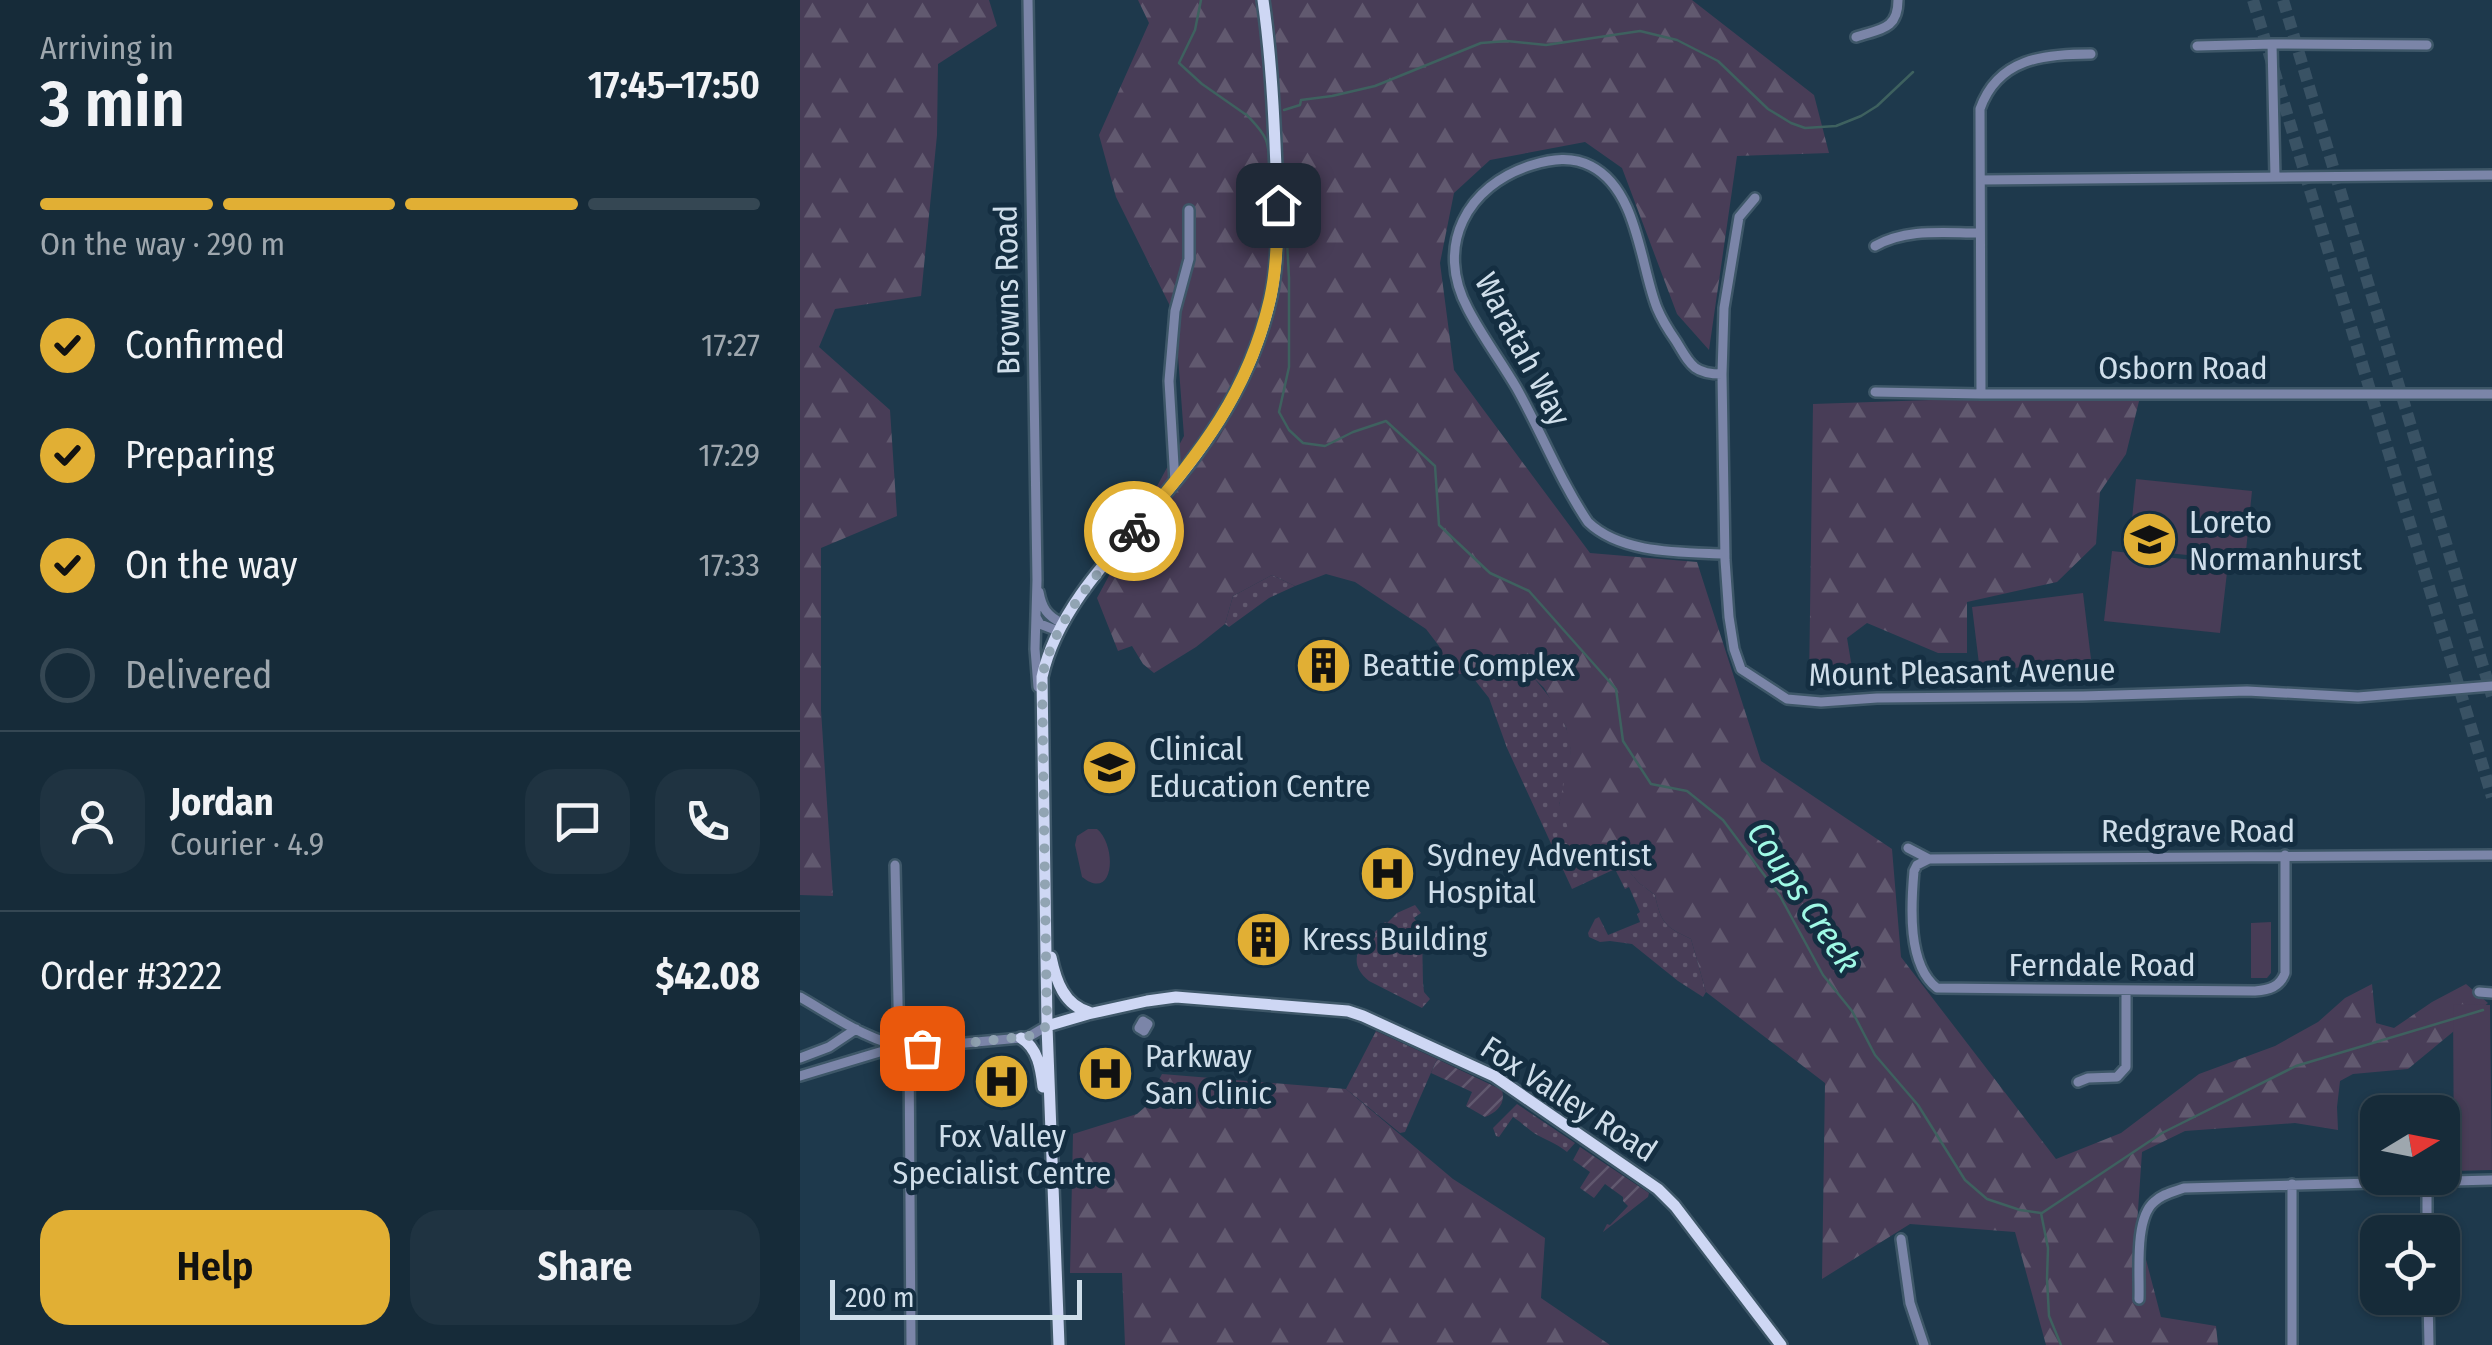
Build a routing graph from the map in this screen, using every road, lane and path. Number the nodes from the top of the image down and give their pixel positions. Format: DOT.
graph roads {
  1 [pos="1028,0"];
  2 [pos="1263,0"];
  3 [pos="1898,0"];
  4 [pos="1856,36"];
  5 [pos="2272,44"];
  6 [pos="2427,45"];
  7 [pos="2197,46"];
  8 [pos="2091,54"];
  9 [pos="2492,175"];
  10 [pos="2275,176"];
  11 [pos="1981,180"];
  12 [pos="1754,198"];
  13 [pos="1189,210"];
  14 [pos="1979,233"];
  15 [pos="1875,246"];
  16 [pos="1722,374"];
  17 [pos="1875,392"];
  18 [pos="1981,394"];
  19 [pos="2492,394"];
  20 [pos="1175,482"];
  21 [pos="1724,554"];
  22 [pos="1037,580"];
  23 [pos="1035,614"];
  24 [pos="1060,627"];
  25 [pos="2492,686"];
  26 [pos="1041,710"];
  27 [pos="1908,848"];
  28 [pos="2492,854"];
  29 [pos="2285,855"];
  30 [pos="1929,859"];
  31 [pos="895,864"];
  32 [pos="1046,938"];
  33 [pos="2126,990"];
  34 [pos="2479,992"];
  35 [pos="2492,992"];
  36 [pos="800,997"];
  37 [pos="1094,1012"];
  38 [pos="1047,1026"];
  39 [pos="856,1029"];
  40 [pos="1021,1038"];
  41 [pos="901,1047"];
  42 [pos="800,1058"];
  43 [pos="800,1076"];
  44 [pos="2078,1082"];
  45 [pos="1050,1122"];
  46 [pos="2460,1180"];
  47 [pos="2492,1180"];
  48 [pos="2360,1182"];
  49 [pos="2292,1184"];
  50 [pos="1902,1238"];
  51 [pos="2140,1299"];
  52 [pos="2428,1315"];
  53 [pos="911,1345"];
  54 [pos="1059,1345"];
  55 [pos="1781,1345"];
  56 [pos="1924,1345"];
  57 [pos="2292,1345"];
  58 [pos="2429,1345"];
  1 -- 22 [label="street, Browns Road"];
  2 -- 20 [label="main road"];
  3 -- 4 [label="street"];
  5 -- 6 [label="street"];
  5 -- 7 [label="street"];
  5 -- 10 [label="street"];
  8 -- 11 [label="street"];
  9 -- 10 [label="street"];
  10 -- 11 [label="street"];
  11 -- 14 [label="street"];
  12 -- 16 [label="street, Mount Pleasant Avenue"];
  13 -- 20 [label="street"];
  14 -- 15 [label="street"];
  14 -- 18 [label="street"];
  16 -- 21 [label="street, Mount Pleasant Avenue"];
  16 -- 21 [label="street, Waratah Way"];
  17 -- 18 [label="street, Osborn Road"];
  18 -- 19 [label="street, Osborn Road"];
  20 -- 24 [label="main road"];
  21 -- 25 [label="street, Mount Pleasant Avenue"];
  22 -- 23 [label="street, Browns Road"];
  22 -- 24 [label="street, Browns Road"];
  23 -- 24 [label="street"];
  23 -- 26 [label="street, Browns Road"];
  24 -- 26 [label="main road"];
  26 -- 32 [label="main road"];
  27 -- 30 [label="street, Redgrave Road"];
  28 -- 29 [label="street, Redgrave Road"];
  29 -- 30 [label="street, Redgrave Road"];
  29 -- 33 [label="street, Ferndale Road"];
  30 -- 33 [label="street, Ferndale Road"];
  31 -- 41 [label="street"];
  32 -- 37 [label="main road"];
  32 -- 38 [label="main road"];
  33 -- 44 [label="street"];
  34 -- 35 [label="street"];
  36 -- 39 [label="street, Fox Valley Road"];
  37 -- 38 [label="main road, Fox Valley Road"];
  37 -- 55 [label="main road, Fox Valley Road"];
  38 -- 40 [label="street, Fox Valley Road"];
  38 -- 45 [label="main road"];
  39 -- 41 [label="street, Fox Valley Road"];
  39 -- 42 [label="street"];
  40 -- 41 [label="street, Fox Valley Road"];
  40 -- 45 [label="main road"];
  41 -- 43 [label="street"];
  41 -- 53 [label="street"];
  45 -- 54 [label="main road"];
  46 -- 47 [label="street"];
  48 -- 49 [label="street"];
  49 -- 51 [label="street"];
  49 -- 57 [label="street"];
  50 -- 56 [label="street"];
  52 -- 58 [label="street"];
}
